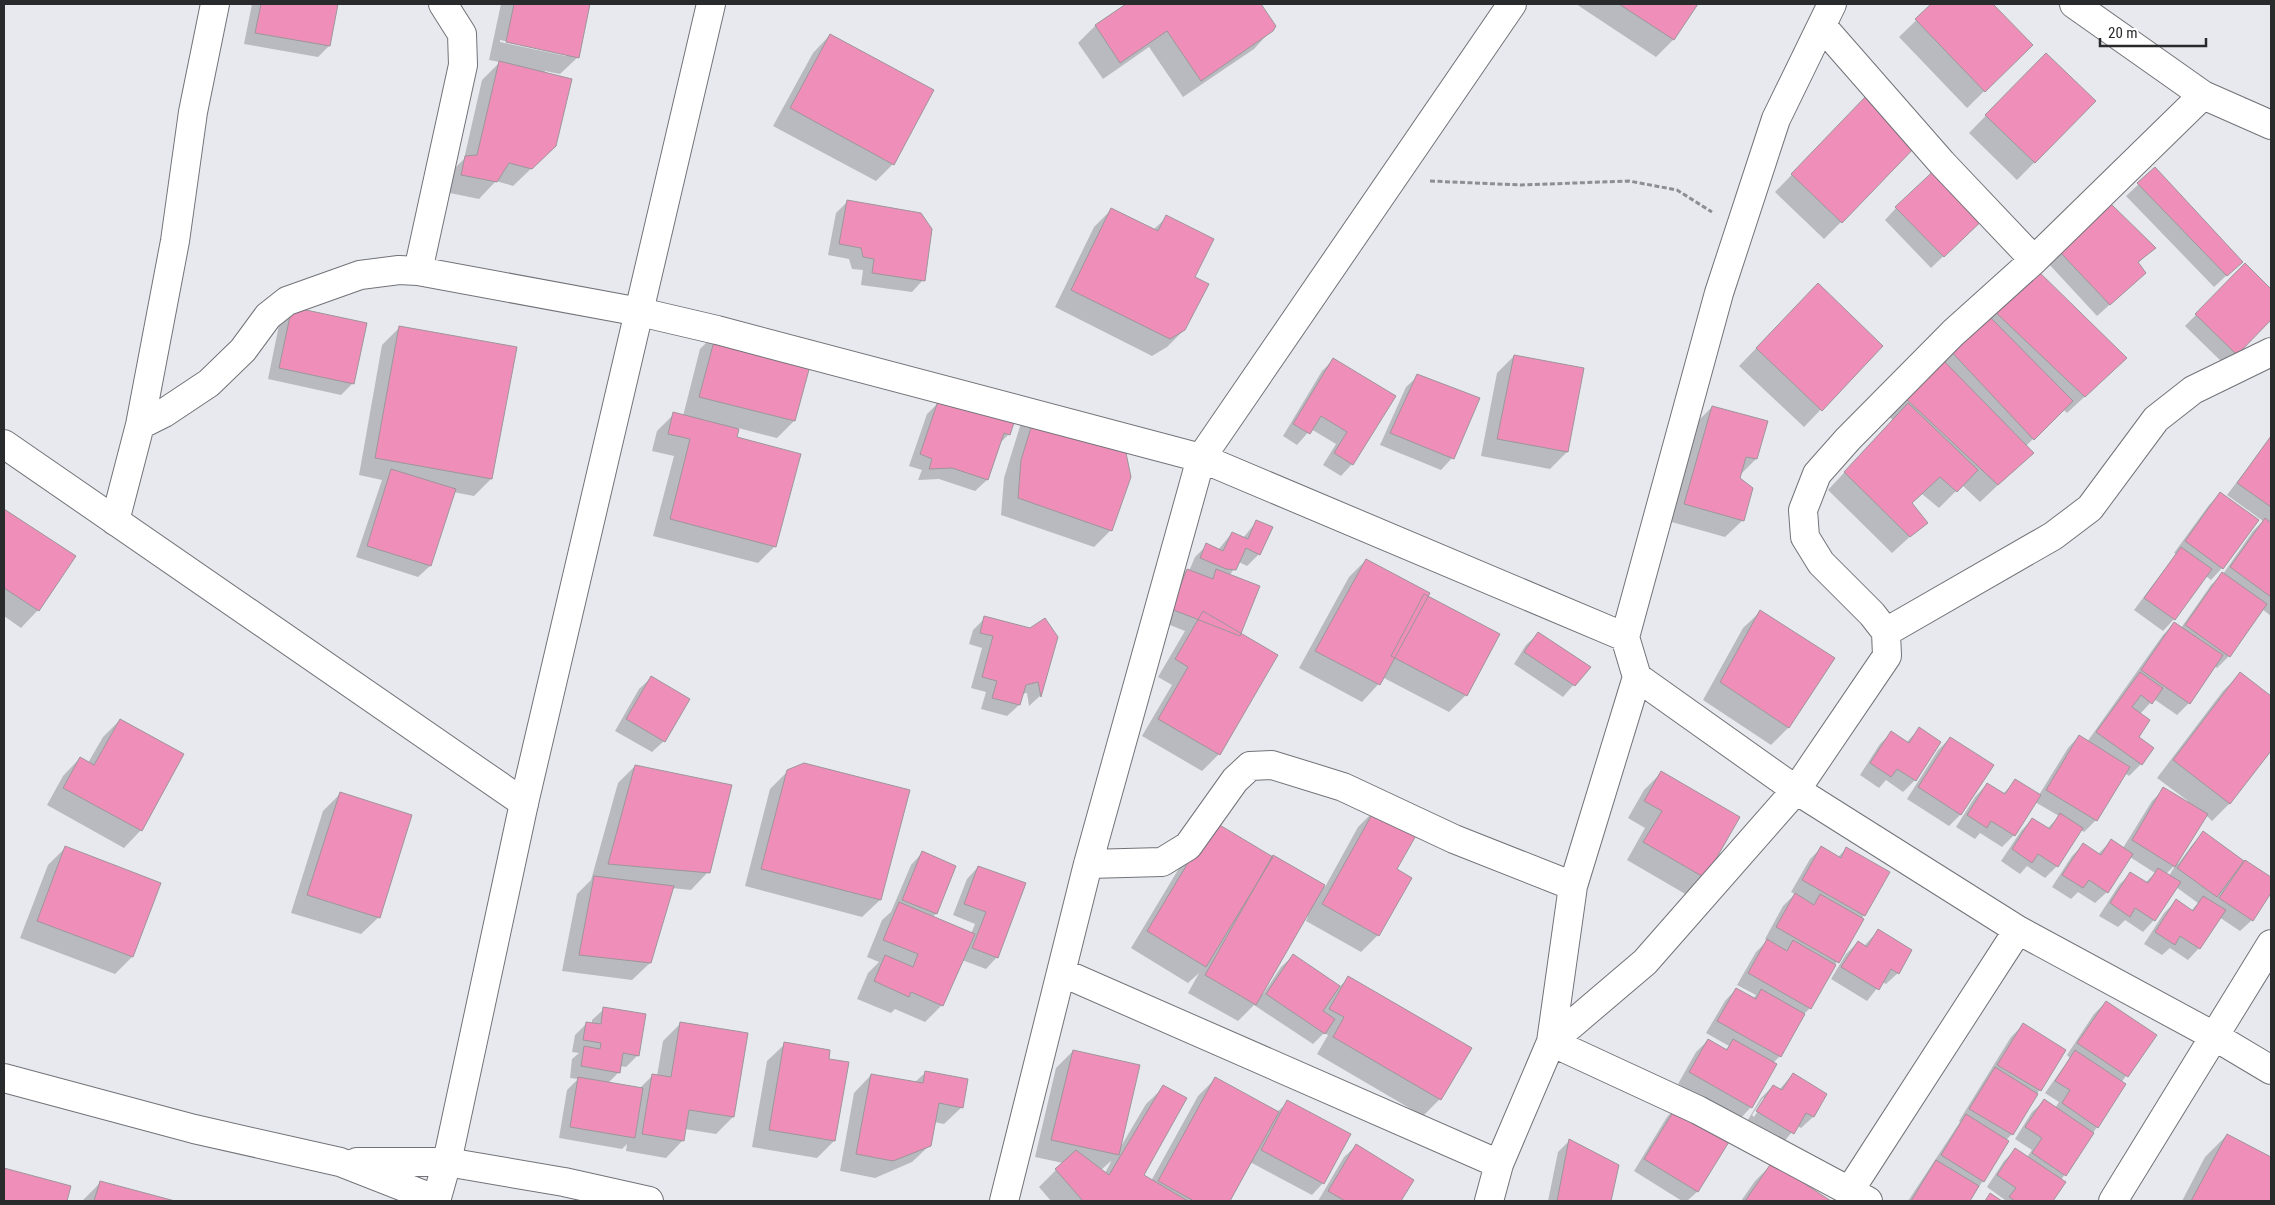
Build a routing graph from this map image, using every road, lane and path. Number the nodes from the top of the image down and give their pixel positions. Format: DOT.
graph roads {
  1 [pos="215,4"];
  2 [pos="443,4"];
  3 [pos="712,4"];
  4 [pos="1512,4"];
  5 [pos="2074,4"];
  6 [pos="1827,15"];
  7 [pos="2203,95"];
  8 [pos="2271,125"];
  9 [pos="1392,180"];
  10 [pos="1740,230"];
  11 [pos="2034,260"];
  12 [pos="418,272"];
  13 [pos="640,312"];
  14 [pos="2271,352"];
  15 [pos="140,425"];
  16 [pos="4,444"];
  17 [pos="1201,458"];
  18 [pos="115,521"];
  19 [pos="1886,632"];
  20 [pos="1625,637"];
  21 [pos="1637,677"];
  22 [pos="1796,790"];
  23 [pos="524,803"];
  24 [pos="1088,864"];
  25 [pos="1573,886"];
  26 [pos="2018,930"];
  27 [pos="2271,944"];
  28 [pos="1061,972"];
  29 [pos="2214,1036"];
  30 [pos="1551,1042"];
  31 [pos="2271,1070"];
  32 [pos="4,1078"];
  33 [pos="340,1162"];
  34 [pos="447,1162"];
  35 [pos="1499,1164"];
  36 [pos="1859,1196"];
  37 [pos="439,1201"];
  38 [pos="649,1201"];
  39 [pos="1004,1201"];
  40 [pos="1489,1201"];
  41 [pos="2112,1201"];
  1 -- 15 [label="street"];
  2 -- 12 [label="street"];
  3 -- 13 [label="street"];
  4 -- 9 [label="street"];
  5 -- 7 [label="street"];
  6 -- 10 [label="street"];
  6 -- 11 [label="street"];
  7 -- 8 [label="street"];
  7 -- 11 [label="street"];
  9 -- 10 [label="path"];
  9 -- 17 [label="street"];
  10 -- 20 [label="street"];
  11 -- 19 [label="street"];
  12 -- 13 [label="street"];
  12 -- 15 [label="street"];
  13 -- 17 [label="street"];
  13 -- 23 [label="street"];
  14 -- 19 [label="street"];
  15 -- 18 [label="street"];
  16 -- 18 [label="street"];
  17 -- 20 [label="street"];
  17 -- 24 [label="street"];
  18 -- 23 [label="street"];
  19 -- 22 [label="street"];
  20 -- 21 [label="street"];
  21 -- 22 [label="street"];
  21 -- 25 [label="street"];
  22 -- 26 [label="street"];
  22 -- 30 [label="street"];
  23 -- 34 [label="street"];
  24 -- 25 [label="street"];
  24 -- 28 [label="street"];
  25 -- 30 [label="street"];
  26 -- 29 [label="street"];
  26 -- 36 [label="street"];
  27 -- 29 [label="street"];
  28 -- 35 [label="street"];
  28 -- 39 [label="street"];
  29 -- 31 [label="street"];
  29 -- 41 [label="street"];
  30 -- 35 [label="street"];
  30 -- 36 [label="street"];
  32 -- 33 [label="street"];
  33 -- 34 [label="street"];
  33 -- 37 [label="street"];
  34 -- 37 [label="street"];
  34 -- 38 [label="street"];
  35 -- 40 [label="street"];
}
